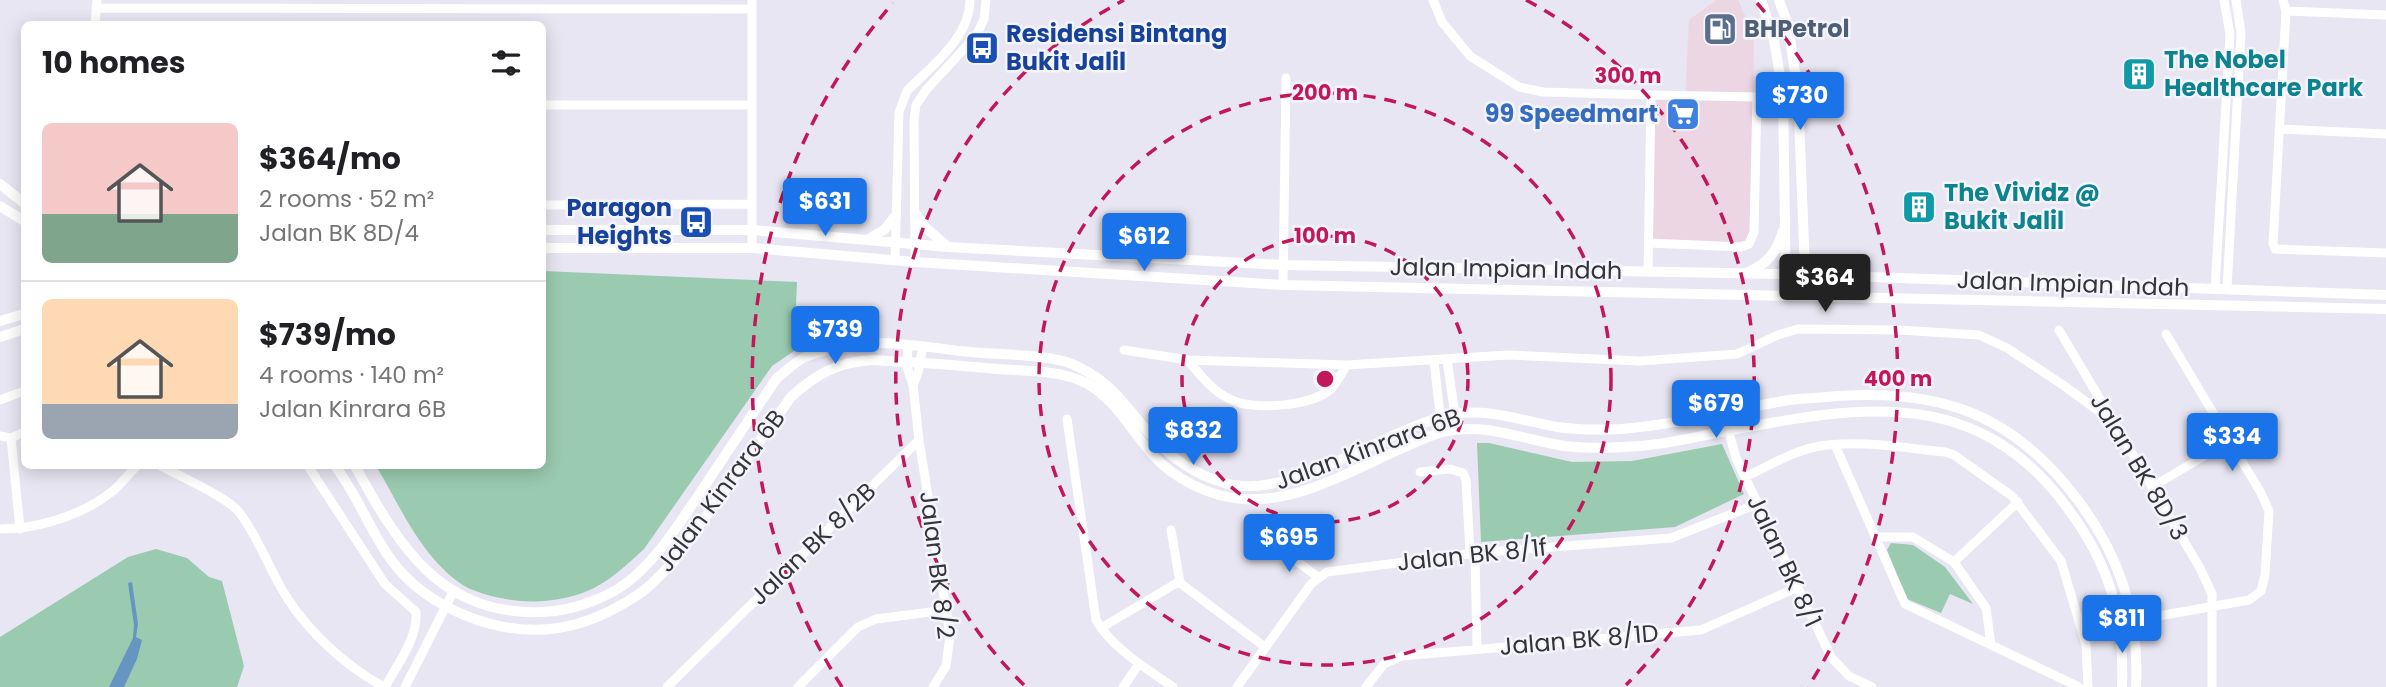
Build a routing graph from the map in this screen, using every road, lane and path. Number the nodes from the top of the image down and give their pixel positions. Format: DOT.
graph roads {
  1 [pos="970,0"];
  2 [pos="986,0"];
  3 [pos="1433,0"];
  4 [pos="1761,0"];
  5 [pos="1779,0"];
  6 [pos="2224,0"];
  7 [pos="2236,0"];
  8 [pos="2283,0"];
  9 [pos="96,4"];
  10 [pos="520,4"];
  11 [pos="752,4"];
  12 [pos="2286,11"];
  13 [pos="2386,15"];
  14 [pos="1286,78"];
  15 [pos="1798,93"];
  16 [pos="1783,94"];
  17 [pos="1651,95"];
  18 [pos="1757,97"];
  19 [pos="546,105"];
  20 [pos="752,105"];
  21 [pos="2279,129"];
  22 [pos="2386,134"];
  23 [pos="0,184"];
  24 [pos="21,201"];
  25 [pos="752,204"];
  26 [pos="546,205"];
  27 [pos="0,206"];
  28 [pos="915,213"];
  29 [pos="896,215"];
  30 [pos="21,219"];
  31 [pos="1786,222"];
  32 [pos="546,230"];
  33 [pos="752,230"];
  34 [pos="869,239"];
  35 [pos="895,242"];
  36 [pos="1648,243"];
  37 [pos="915,244"];
  38 [pos="948,247"];
  39 [pos="546,248"];
  40 [pos="752,248"];
  41 [pos="2386,254"];
  42 [pos="895,260"];
  43 [pos="915,262"];
  44 [pos="1282,265"];
  45 [pos="1648,272"];
  46 [pos="1746,273"];
  47 [pos="1786,274"];
  48 [pos="1806,275"];
  49 [pos="1283,285"];
  50 [pos="2215,289"];
  51 [pos="2227,289"];
  52 [pos="1786,295"];
  53 [pos="2386,295"];
  54 [pos="1806,296"];
  55 [pos="2386,309"];
  56 [pos="21,315"];
  57 [pos="0,321"];
  58 [pos="21,330"];
  59 [pos="2059,330"];
  60 [pos="2166,334"];
  61 [pos="0,337"];
  62 [pos="908,346"];
  63 [pos="923,347"];
  64 [pos="1124,350"];
  65 [pos="1188,360"];
  66 [pos="1447,360"];
  67 [pos="1434,361"];
  68 [pos="907,362"];
  69 [pos="919,363"];
  70 [pos="1347,365"];
  71 [pos="913,385"];
  72 [pos="21,392"];
  73 [pos="0,400"];
  74 [pos="1455,414"];
  75 [pos="1724,414"];
  76 [pos="1439,418"];
  77 [pos="2268,418"];
  78 [pos="1067,419"];
  79 [pos="2111,420"];
  80 [pos="1457,429"];
  81 [pos="1729,430"];
  82 [pos="1442,432"];
  83 [pos="21,433"];
  84 [pos="0,436"];
  85 [pos="11,438"];
  86 [pos="919,440"];
  87 [pos="2229,440"];
  88 [pos="1835,445"];
  89 [pos="134,469"];
  90 [pos="175,469"];
  91 [pos="311,469"];
  92 [pos="337,469"];
  93 [pos="357,469"];
  94 [pos="1420,472"];
  95 [pos="1745,477"];
  96 [pos="2152,488"];
  97 [pos="2018,502"];
  98 [pos="1757,504"];
  99 [pos="0,529"];
  100 [pos="20,529"];
  101 [pos="1171,530"];
  102 [pos="1875,537"];
  103 [pos="1277,546"];
  104 [pos="1472,553"];
  105 [pos="1954,562"];
  106 [pos="1319,578"];
  107 [pos="1180,581"];
  108 [pos="1796,588"];
  109 [pos="453,592"];
  110 [pos="2213,605"];
  111 [pos="446,606"];
  112 [pos="946,610"];
  113 [pos="2134,622"];
  114 [pos="2119,623"];
  115 [pos="1101,628"];
  116 [pos="1992,645"];
  117 [pos="1265,647"];
  118 [pos="1477,649"];
  119 [pos="1139,664"];
  120 [pos="384,687"];
  121 [pos="405,687"];
  122 [pos="667,687"];
  123 [pos="798,687"];
  124 [pos="933,687"];
  125 [pos="1123,687"];
  126 [pos="1173,687"];
  127 [pos="1237,687"];
  128 [pos="1366,687"];
  129 [pos="1872,687"];
  130 [pos="2079,687"];
  131 [pos="2088,687"];
  132 [pos="2122,687"];
  133 [pos="2136,687"];
  134 [pos="2212,687"];
  1 -- 29 [label="street"];
  2 -- 28 [label="street"];
  3 -- 17 [label="street"];
  4 -- 16 [label="street"];
  5 -- 15 [label="street"];
  6 -- 50 [label="street"];
  7 -- 51 [label="street"];
  8 -- 12 [label="street"];
  9 -- 10 [label="street"];
  10 -- 11 [label="street"];
  11 -- 20 [label="street"];
  12 -- 13 [label="street"];
  12 -- 21 [label="street"];
  14 -- 44 [label="street"];
  15 -- 16 [label="street"];
  15 -- 48 [label="street"];
  16 -- 18 [label="street"];
  16 -- 31 [label="street"];
  17 -- 18 [label="street"];
  17 -- 36 [label="street"];
  18 -- 36 [label="street"];
  19 -- 20 [label="street"];
  20 -- 25 [label="street"];
  21 -- 22 [label="street"];
  21 -- 41 [label="street"];
  23 -- 24 [label="street"];
  25 -- 26 [label="street"];
  25 -- 33 [label="street"];
  27 -- 30 [label="street"];
  28 -- 37 [label="street"];
  28 -- 38 [label="street"];
  29 -- 34 [label="street"];
  29 -- 35 [label="street"];
  31 -- 46 [label="street"];
  31 -- 47 [label="street"];
  32 -- 33 [label="street, Jalan Impian Indah"];
  33 -- 34 [label="street, Jalan Impian Indah"];
  33 -- 40 [label="street"];
  34 -- 35 [label="street, Jalan Impian Indah"];
  35 -- 37 [label="street, Jalan Impian Indah"];
  35 -- 42 [label="street"];
  36 -- 45 [label="street"];
  37 -- 38 [label="street, Jalan Impian Indah"];
  37 -- 43 [label="street"];
  38 -- 44 [label="street, Jalan Impian Indah"];
  39 -- 40 [label="street, Jalan Impian Indah"];
  40 -- 42 [label="street, Jalan Impian Indah"];
  42 -- 43 [label="street, Jalan Impian Indah"];
  43 -- 49 [label="street, Jalan Impian Indah"];
  44 -- 45 [label="street, Jalan Impian Indah"];
  44 -- 49 [label="street"];
  45 -- 46 [label="street, Jalan Impian Indah"];
  46 -- 47 [label="street, Jalan Impian Indah"];
  47 -- 48 [label="street, Jalan Impian Indah"];
  47 -- 52 [label="street"];
  48 -- 50 [label="street, Jalan Impian Indah"];
  48 -- 54 [label="street"];
  49 -- 52 [label="street, Jalan Impian Indah"];
  50 -- 51 [label="street, Jalan Impian Indah"];
  51 -- 53 [label="street, Jalan Impian Indah"];
  52 -- 54 [label="street, Jalan Impian Indah"];
  54 -- 55 [label="street, Jalan Impian Indah"];
  56 -- 57 [label="street"];
  58 -- 61 [label="street"];
  59 -- 79 [label="street, Jalan BK 8D/3"];
  60 -- 87 [label="street"];
  62 -- 63 [label="street, Jalan Kinrara 6B"];
  62 -- 68 [label="street"];
  62 -- 109 [label="street, Jalan Kinrara 6B"];
  63 -- 69 [label="street"];
  63 -- 76 [label="street, Jalan Kinrara 6B"];
  64 -- 65 [label="street"];
  65 -- 70 [label="street"];
  65 -- 70 [label="street"];
  66 -- 67 [label="street"];
  66 -- 74 [label="street"];
  66 -- 79 [label="street"];
  67 -- 70 [label="street"];
  67 -- 76 [label="street"];
  68 -- 69 [label="street, Jalan Kinrara 6B"];
  68 -- 71 [label="street"];
  68 -- 111 [label="street, Jalan Kinrara 6B"];
  69 -- 71 [label="street"];
  69 -- 82 [label="street, Jalan Kinrara 6B"];
  71 -- 86 [label="street"];
  72 -- 73 [label="street"];
  74 -- 75 [label="street, Jalan Kinrara 6B"];
  74 -- 76 [label="street, Jalan Kinrara 6B"];
  74 -- 80 [label="street"];
  75 -- 81 [label="street, Jalan BK 8/1"];
  75 -- 113 [label="street, Jalan Kinrara 6B"];
  76 -- 82 [label="street"];
  77 -- 87 [label="street"];
  78 -- 115 [label="street"];
  79 -- 96 [label="street, Jalan BK 8D/3"];
  80 -- 81 [label="street, Jalan Kinrara 6B"];
  80 -- 82 [label="street, Jalan Kinrara 6B"];
  81 -- 95 [label="street, Jalan BK 8/1"];
  81 -- 114 [label="street, Jalan Kinrara 6B"];
  83 -- 85 [label="street"];
  84 -- 85 [label="street"];
  85 -- 100 [label="street"];
  86 -- 112 [label="street, Jalan BK 8/2"];
  86 -- 122 [label="street, Jalan BK 8/2B"];
  87 -- 96 [label="street"];
  87 -- 110 [label="street"];
  88 -- 95 [label="street"];
  88 -- 97 [label="street"];
  88 -- 102 [label="street"];
  89 -- 100 [label="street"];
  90 -- 120 [label="street"];
  91 -- 120 [label="street"];
  92 -- 111 [label="street, Jalan Kinrara 6B"];
  93 -- 109 [label="street, Jalan Kinrara 6B"];
  94 -- 104 [label="street"];
  95 -- 98 [label="street, Jalan BK 8/1"];
  96 -- 110 [label="street, Jalan BK 8D/3"];
  97 -- 105 [label="street"];
  97 -- 131 [label="street"];
  98 -- 104 [label="street, Jalan BK 8/1f"];
  98 -- 108 [label="street, Jalan BK 8/1"];
  99 -- 100 [label="street"];
  101 -- 107 [label="street"];
  102 -- 105 [label="street"];
  102 -- 116 [label="street"];
  103 -- 106 [label="street"];
  104 -- 106 [label="street, Jalan BK 8/1f"];
  104 -- 118 [label="street"];
  105 -- 116 [label="street"];
  106 -- 117 [label="street"];
  107 -- 115 [label="street"];
  107 -- 117 [label="street"];
  108 -- 118 [label="street, Jalan BK 8/1D"];
  108 -- 129 [label="street, Jalan BK 8/1"];
  109 -- 111 [label="street"];
  110 -- 113 [label="street"];
  110 -- 134 [label="street, Jalan BK 8D/3"];
  111 -- 121 [label="street"];
  112 -- 123 [label="street"];
  112 -- 124 [label="street, Jalan BK 8/2"];
  113 -- 114 [label="street"];
  113 -- 133 [label="street, Jalan Kinrara 6B"];
  114 -- 132 [label="street, Jalan Kinrara 6B"];
  115 -- 119 [label="street"];
  116 -- 130 [label="street"];
  117 -- 127 [label="street"];
  118 -- 128 [label="street, Jalan BK 8/1D"];
  119 -- 125 [label="street"];
  119 -- 126 [label="street"];
}
